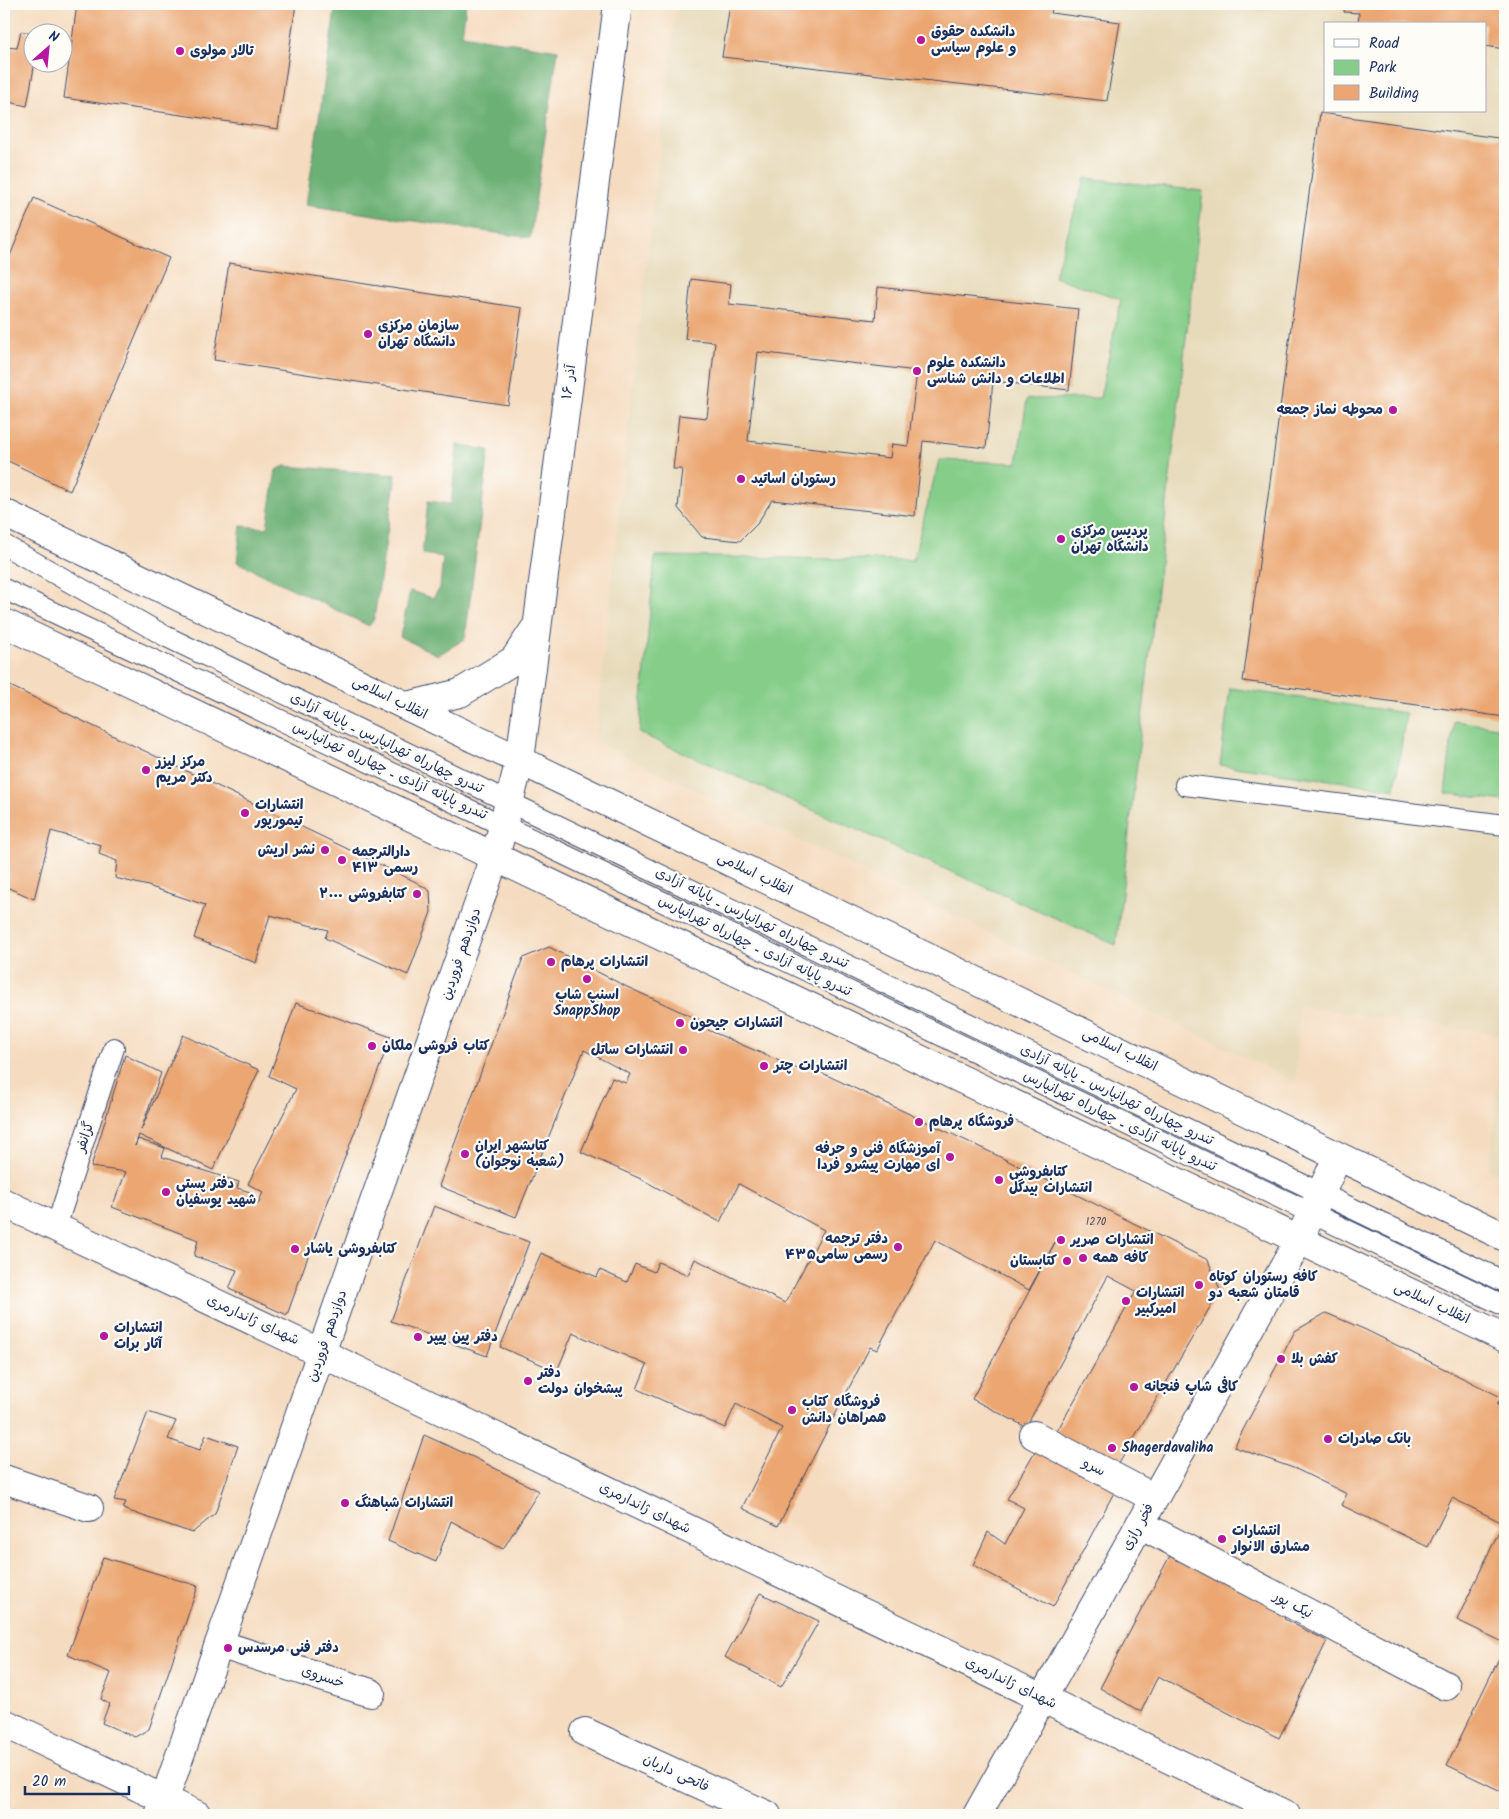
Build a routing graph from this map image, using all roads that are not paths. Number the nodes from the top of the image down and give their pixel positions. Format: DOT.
graph roads {
  1 [pos="618,4"];
  2 [pos="4,513"];
  3 [pos="4,545"];
  4 [pos="4,589"];
  5 [pos="4,623"];
  6 [pos="537,624"];
  7 [pos="406,706"];
  8 [pos="520,760"];
  9 [pos="1185,785"];
  10 [pos="506,814"];
  11 [pos="1505,826"];
  12 [pos="495,857"];
  13 [pos="114,1048"];
  14 [pos="1338,1156"];
  15 [pos="4,1202"];
  16 [pos="1316,1203"];
  17 [pos="56,1226"];
  18 [pos="1505,1237"];
  19 [pos="1299,1240"];
  20 [pos="1505,1282"];
  21 [pos="1505,1306"];
  22 [pos="1505,1338"];
  23 [pos="322,1353"];
  24 [pos="1034,1435"];
  25 [pos="4,1479"];
  26 [pos="1154,1498"];
  27 [pos="89,1508"];
  28 [pos="1140,1524"];
  29 [pos="219,1644"];
  30 [pos="1446,1686"];
  31 [pos="371,1693"];
  32 [pos="1042,1698"];
  33 [pos="4,1723"];
  34 [pos="585,1732"];
  35 [pos="162,1808"];
  36 [pos="197,1815"];
  37 [pos="767,1815"];
  38 [pos="977,1815"];
  39 [pos="1286,1815"];
  1 -- 6 [label="main road, ۱۶ آذر"];
  2 -- 7 [label="main road, انقلاب اسلامی"];
  3 -- 10 [label="lane, تندرو چهارراه تهرانپارس ـ پایانه آزادی"];
  4 -- 10 [label="lane, تندرو پایانه آزادی ـ چهارراه تهرانپارس"];
  5 -- 12 [label="main road, انقلاب اسلامی"];
  6 -- 7 [label="main road"];
  6 -- 8 [label="main road, ۱۶ آذر"];
  7 -- 8 [label="main road, انقلاب اسلامی"];
  8 -- 10 [label="main road, ۱۶ آذر"];
  8 -- 14 [label="main road, انقلاب اسلامی"];
  9 -- 11 [label="lane"];
  10 -- 12 [label="main road, دوازدهم فروردین"];
  10 -- 16 [label="lane, تندرو چهارراه تهرانپارس ـ پایانه آزادی"];
  12 -- 19 [label="main road, انقلاب اسلامی"];
  12 -- 23 [label="main road, دوازدهم فروردین"];
  13 -- 17 [label="lane, گزانفر"];
  14 -- 16 [label="main road, فخر رازی"];
  14 -- 18 [label="main road, انقلاب اسلامی"];
  15 -- 17 [label="main road, شهدای ژاندارمری"];
  16 -- 19 [label="main road, فخر رازی"];
  16 -- 20 [label="lane, تندرو چهارراه تهرانپارس ـ پایانه آزادی"];
  16 -- 21 [label="lane"];
  17 -- 23 [label="main road, شهدای ژاندارمری"];
  19 -- 22 [label="main road, انقلاب اسلامی"];
  19 -- 26 [label="main road, فخر رازی"];
  23 -- 29 [label="main road, دوازدهم فروردین"];
  23 -- 32 [label="main road, شهدای ژاندارمری"];
  24 -- 26 [label="main road, سرو"];
  25 -- 27 [label="main road"];
  26 -- 28 [label="main road, فخر رازی"];
  28 -- 30 [label="main road, نیک پور"];
  28 -- 32 [label="main road, فخر رازی"];
  29 -- 31 [label="main road, خسروی"];
  29 -- 35 [label="main road, دوازدهم فروردین"];
  32 -- 38 [label="main road, فخر رازی"];
  32 -- 39 [label="main road, شهدای ژاندارمری"];
  33 -- 35 [label="main road"];
  34 -- 37 [label="main road, فاتحی داربان"];
  35 -- 36 [label="main road"];
}
